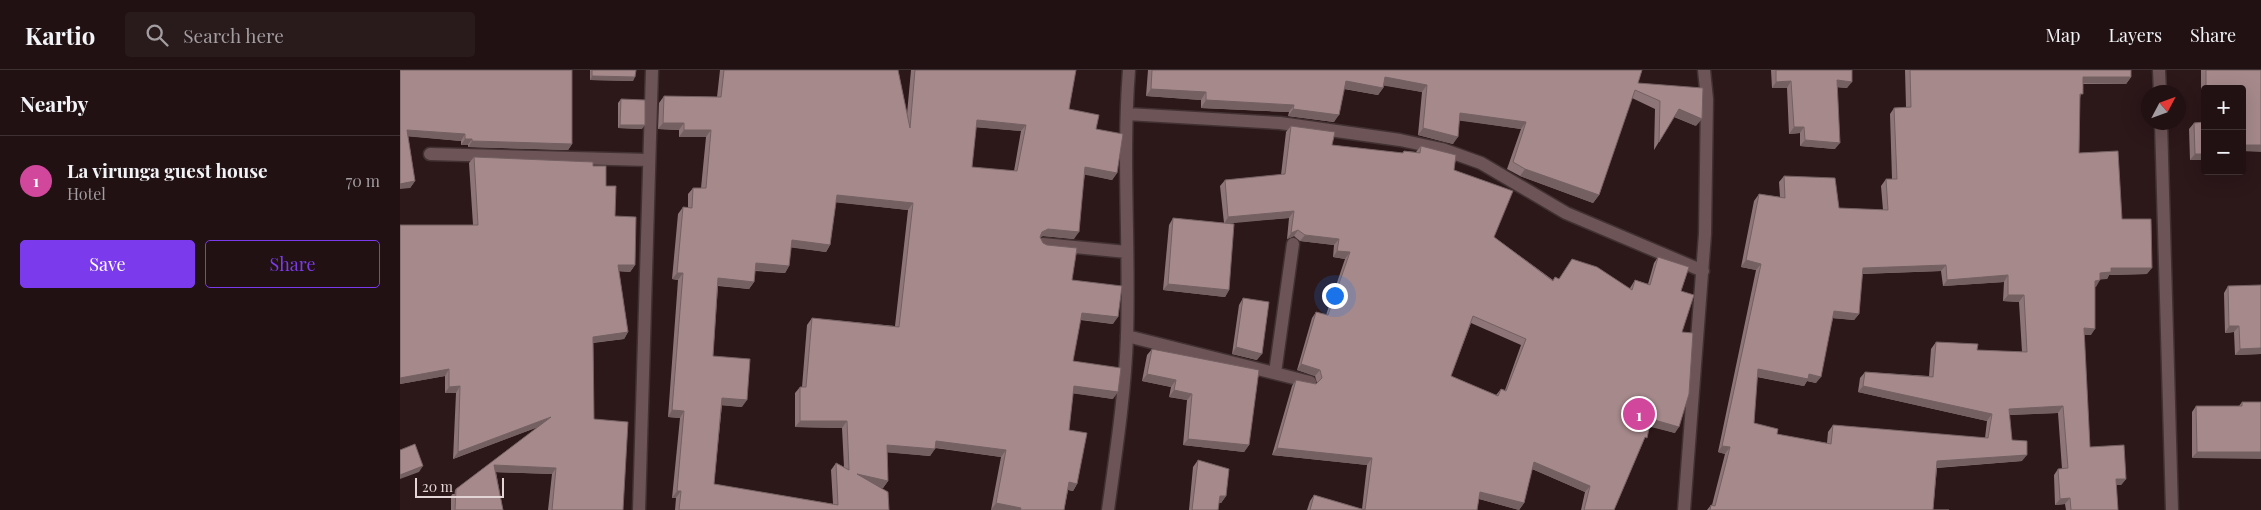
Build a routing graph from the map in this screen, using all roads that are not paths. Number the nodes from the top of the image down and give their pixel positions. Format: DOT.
graph roads {
  1 [pos="652,70"];
  2 [pos="1129,70"];
  3 [pos="1704,70"];
  4 [pos="2159,70"];
  5 [pos="2160,85"];
  6 [pos="1127,114"];
  7 [pos="2161,130"];
  8 [pos="430,154"];
  9 [pos="649,160"];
  10 [pos="1043,244"];
  11 [pos="1293,244"];
  12 [pos="1127,252"];
  13 [pos="1703,271"];
  14 [pos="1127,336"];
  15 [pos="1275,373"];
  16 [pos="1310,382"];
  17 [pos="640,510"];
  18 [pos="1108,510"];
  19 [pos="1684,510"];
  20 [pos="2172,510"];
  1 -- 9 [label="street"];
  2 -- 6 [label="street"];
  3 -- 13 [label="street"];
  4 -- 5 [label="street"];
  6 -- 12 [label="street"];
  6 -- 13 [label="street"];
  7 -- 20 [label="street"];
  8 -- 9 [label="street"];
  9 -- 17 [label="street"];
  10 -- 12 [label="street"];
  11 -- 15 [label="street"];
  12 -- 14 [label="street"];
  13 -- 19 [label="street"];
  14 -- 15 [label="street"];
  14 -- 18 [label="street"];
  15 -- 16 [label="street"];
}
